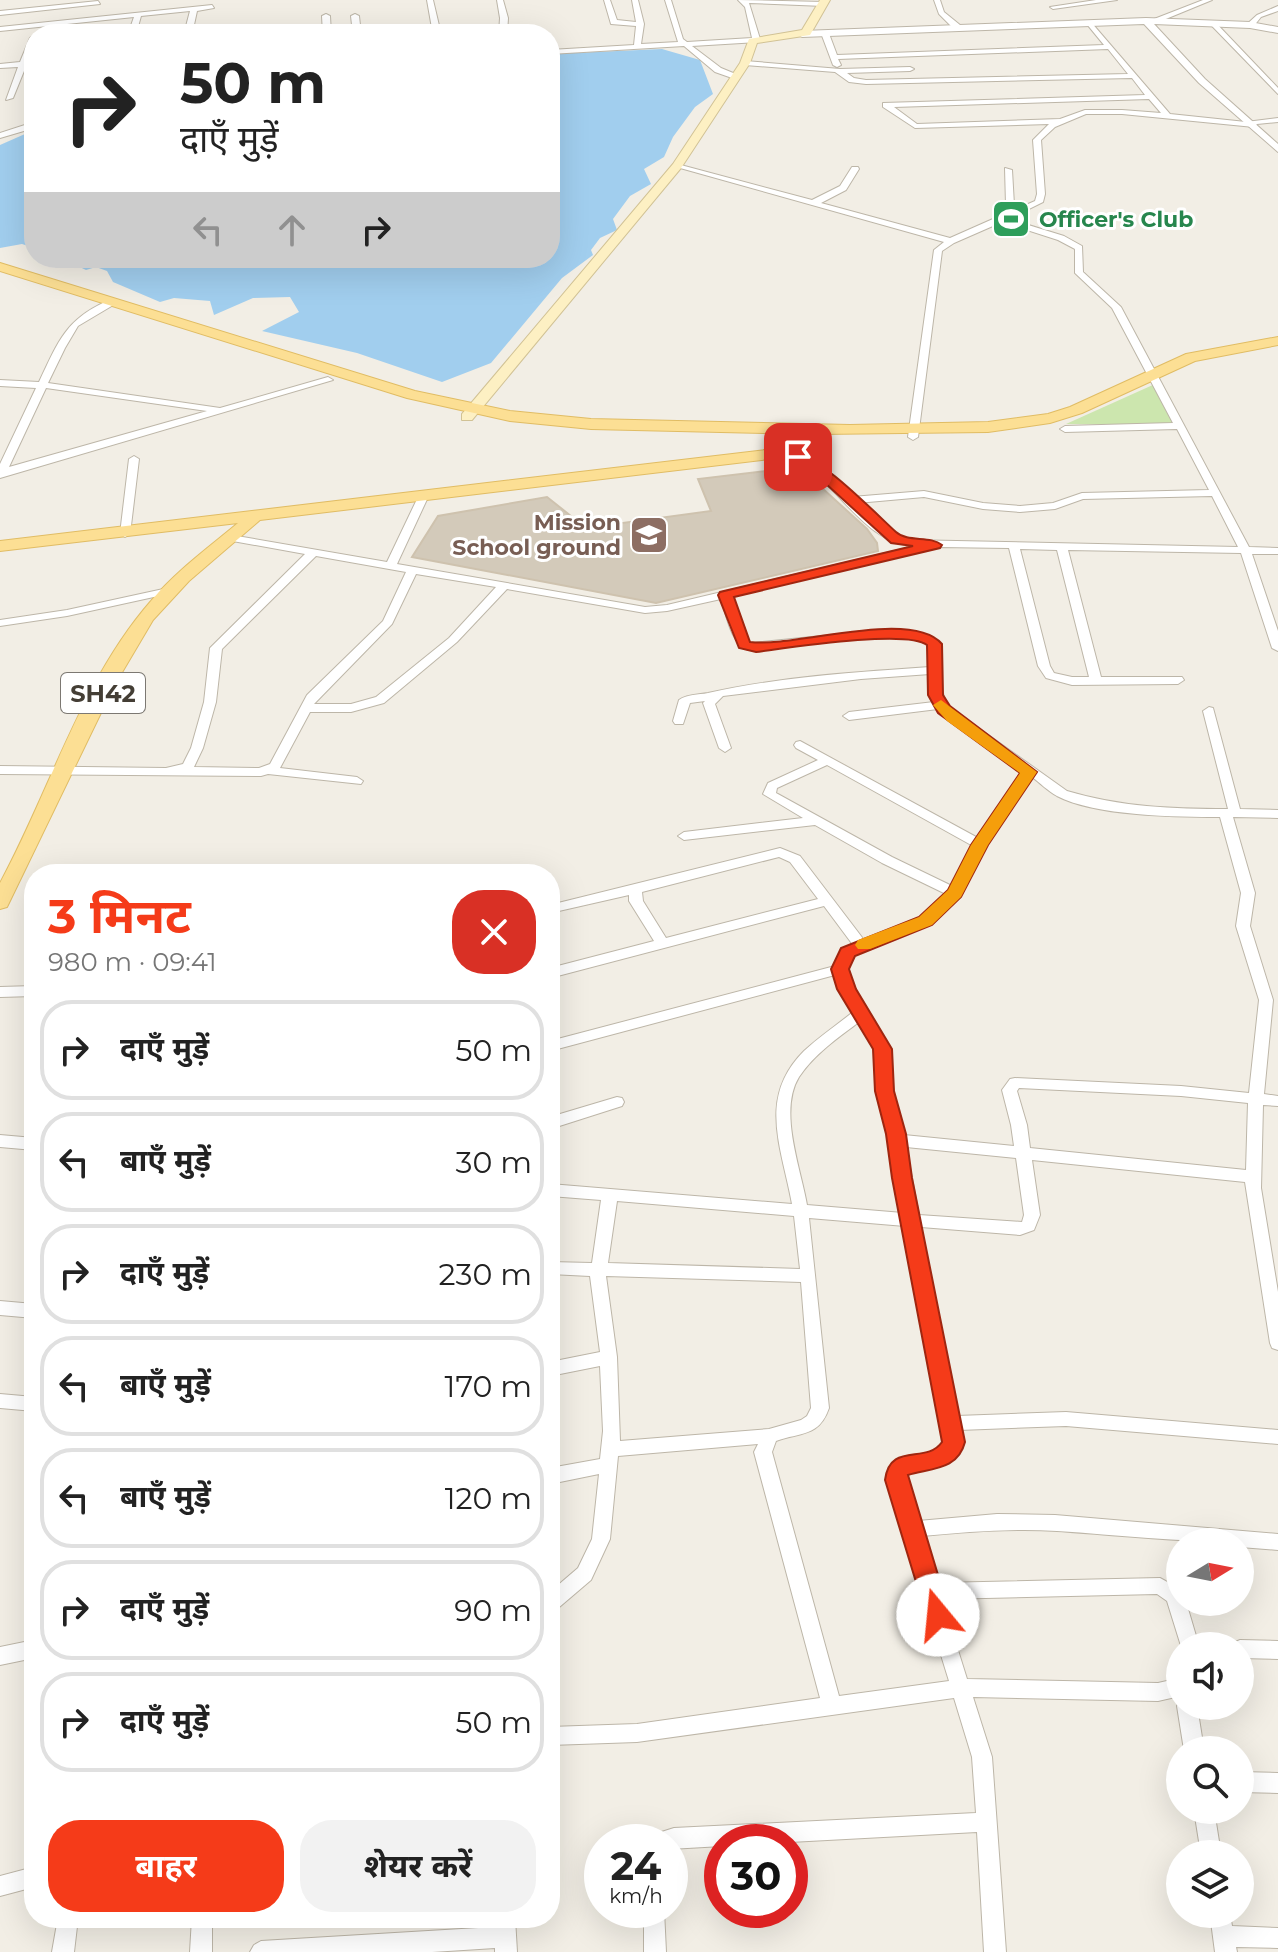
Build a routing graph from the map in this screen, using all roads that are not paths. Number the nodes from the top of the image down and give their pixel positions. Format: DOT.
graph roads {
  1 [pos="430,0"];
  2 [pos="500,0"];
  3 [pos="607,0"];
  4 [pos="635,0"];
  5 [pos="668,0"];
  6 [pos="742,0"];
  7 [pos="937,0"];
  8 [pos="1045,0"];
  9 [pos="1114,0"];
  10 [pos="1190,0"];
  11 [pos="1209,0"];
  12 [pos="824,2"];
  13 [pos="98,3"];
  14 [pos="1199,5"];
  15 [pos="212,7"];
  16 [pos="1053,7"];
  17 [pos="1278,8"];
  18 [pos="194,9"];
  19 [pos="0,13"];
  20 [pos="138,15"];
  21 [pos="326,16"];
  22 [pos="355,16"];
  23 [pos="1149,21"];
  24 [pos="1064,23"];
  25 [pos="1090,23"];
  26 [pos="68,24"];
  27 [pos="135,24"];
  28 [pos="190,24"];
  29 [pos="326,24"];
  30 [pos="356,24"];
  31 [pos="435,24"];
  32 [pos="504,24"];
  33 [pos="640,24"];
  34 [pos="1215,24"];
  35 [pos="1250,25"];
  36 [pos="24,27"];
  37 [pos="957,27"];
  38 [pos="0,29"];
  39 [pos="1278,30"];
  40 [pos="825,33"];
  41 [pos="802,34"];
  42 [pos="756,39"];
  43 [pos="686,45"];
  44 [pos="1109,47"];
  45 [pos="637,48"];
  46 [pos="560,52"];
  47 [pos="836,57"];
  48 [pos="745,63"];
  49 [pos="24,65"];
  50 [pos="0,66"];
  51 [pos="910,69"];
  52 [pos="839,70"];
  53 [pos="1131,76"];
  54 [pos="735,77"];
  55 [pos="1278,92"];
  56 [pos="1149,97"];
  57 [pos="9,98"];
  58 [pos="1167,116"];
  59 [pos="1278,120"];
  60 [pos="1061,121"];
  61 [pos="1252,123"];
  62 [pos="24,128"];
  63 [pos="0,136"];
  64 [pos="1278,149"];
  65 [pos="677,166"];
  66 [pos="855,169"];
  67 [pos="1008,170"];
  68 [pos="814,203"];
  69 [pos="1004,218"];
  70 [pos="951,241"];
  71 [pos="0,267"];
  72 [pos="0,275"];
  73 [pos="106,304"];
  74 [pos="1278,341"];
  75 [pos="1278,349"];
  76 [pos="1154,377"];
  77 [pos="328,380"];
  78 [pos="0,383"];
  79 [pos="43,385"];
  80 [pos="222,411"];
  81 [pos="470,413"];
  82 [pos="1180,426"];
  83 [pos="1065,429"];
  84 [pos="813,434"];
  85 [pos="913,434"];
  86 [pos="786,452"];
  87 [pos="134,459"];
  88 [pos="0,473"];
  89 [pos="1215,493"];
  90 [pos="424,495"];
  91 [pos="851,500"];
  92 [pos="253,518"];
  93 [pos="125,534"];
  94 [pos="231,538"];
  95 [pos="935,545"];
  96 [pos="0,546"];
  97 [pos="1014,546"];
  98 [pos="1062,546"];
  99 [pos="1245,549"];
  100 [pos="315,551"];
  101 [pos="1278,551"];
  102 [pos="391,565"];
  103 [pos="413,569"];
  104 [pos="503,587"];
  105 [pos="168,591"];
  106 [pos="725,595"];
  107 [pos="0,623"];
  108 [pos="1278,648"];
  109 [pos="936,670"];
  110 [pos="1178,680"];
  111 [pos="1096,681"];
  112 [pos="713,696"];
  113 [pos="941,705"];
  114 [pos="305,708"];
  115 [pos="1209,711"];
  116 [pos="849,716"];
  117 [pos="679,721"];
  118 [pos="800,745"];
  119 [pos="725,748"];
  120 [pos="828,760"];
  121 [pos="0,770"];
  122 [pos="268,770"];
  123 [pos="180,771"];
  124 [pos="1029,772"];
  125 [pos="65,773"];
  126 [pos="357,781"];
  127 [pos="1230,813"];
  128 [pos="1278,814"];
  129 [pos="815,821"];
  130 [pos="684,836"];
  131 [pos="980,845"];
  132 [pos="635,889"];
  133 [pos="955,893"];
  134 [pos="826,901"];
  135 [pos="0,902"];
  136 [pos="560,907"];
  137 [pos="662,943"];
  138 [pos="861,946"];
  139 [pos="840,969"];
  140 [pos="560,970"];
  141 [pos="24,991"];
  142 [pos="0,992"];
  143 [pos="1271,992"];
  144 [pos="861,1013"];
  145 [pos="560,1043"];
  146 [pos="1256,1098"];
  147 [pos="1278,1101"];
  148 [pos="617,1102"];
  149 [pos="560,1120"];
  150 [pos="897,1140"];
  151 [pos="0,1141"];
  152 [pos="24,1143"];
  153 [pos="1022,1151"];
  154 [pos="1254,1177"];
  155 [pos="560,1191"];
  156 [pos="610,1195"];
  157 [pos="801,1213"];
  158 [pos="910,1221"];
  159 [pos="560,1268"];
  160 [pos="599,1269"];
  161 [pos="807,1276"];
  162 [pos="0,1308"];
  163 [pos="24,1310"];
  164 [pos="1278,1343"];
  165 [pos="609,1357"];
  166 [pos="560,1367"];
  167 [pos="0,1401"];
  168 [pos="24,1403"];
  169 [pos="950,1423"];
  170 [pos="770,1436"];
  171 [pos="1278,1437"];
  172 [pos="609,1457"];
  173 [pos="560,1473"];
  174 [pos="911,1529"];
  175 [pos="1278,1542"];
  176 [pos="930,1591"];
  177 [pos="560,1595"];
  178 [pos="1186,1632"];
  179 [pos="1254,1649"];
  180 [pos="1278,1650"];
  181 [pos="24,1651"];
  182 [pos="0,1656"];
  183 [pos="961,1688"];
  184 [pos="1166,1690"];
  185 [pos="832,1706"];
  186 [pos="560,1736"];
  187 [pos="1254,1782"];
  188 [pos="1278,1783"];
  189 [pos="987,1822"];
  190 [pos="688,1837"];
  191 [pos="24,1880"];
  192 [pos="0,1886"];
  193 [pos="67,1928"];
  194 [pos="202,1928"];
  195 [pos="654,1928"];
  196 [pos="506,1936"];
  197 [pos="1278,1938"];
  198 [pos="1225,1944"];
  199 [pos="63,1952"];
  200 [pos="201,1952"];
  201 [pos="261,1952"];
  202 [pos="655,1952"];
  203 [pos="995,1952"];
  1 -- 31 [label="street"];
  2 -- 32 [label="street"];
  3 -- 33 [label="street"];
  4 -- 33 [label="street"];
  5 -- 43 [label="street"];
  6 -- 12 [label="street"];
  6 -- 42 [label="street"];
  7 -- 37 [label="street"];
  8 -- 16 [label="street"];
  9 -- 16 [label="street"];
  10 -- 14 [label="street"];
  11 -- 14 [label="street"];
  12 -- 41 [label="main road"];
  13 -- 19 [label="street"];
  14 -- 23 [label="street"];
  15 -- 18 [label="street"];
  16 -- 24 [label="street"];
  17 -- 35 [label="street"];
  18 -- 20 [label="street"];
  18 -- 28 [label="street"];
  20 -- 26 [label="street"];
  20 -- 27 [label="street"];
  21 -- 29 [label="street"];
  22 -- 30 [label="street"];
  23 -- 25 [label="street"];
  23 -- 34 [label="street"];
  23 -- 61 [label="street"];
  24 -- 25 [label="street"];
  24 -- 37 [label="street"];
  25 -- 44 [label="street"];
  33 -- 45 [label="street"];
  34 -- 35 [label="street"];
  34 -- 55 [label="street"];
  35 -- 39 [label="street"];
  36 -- 38 [label="street"];
  37 -- 40 [label="street"];
  40 -- 41 [label="street"];
  40 -- 47 [label="street"];
  41 -- 42 [label="main road"];
  42 -- 43 [label="street"];
  42 -- 48 [label="main road"];
  43 -- 45 [label="street"];
  43 -- 54 [label="street"];
  44 -- 47 [label="street"];
  44 -- 53 [label="street"];
  45 -- 46 [label="street"];
  47 -- 52 [label="street"];
  48 -- 52 [label="street"];
  48 -- 54 [label="main road"];
  49 -- 50 [label="street"];
  49 -- 57 [label="street"];
  51 -- 52 [label="street"];
  52 -- 53 [label="street"];
  53 -- 56 [label="street"];
  54 -- 65 [label="main road"];
  56 -- 58 [label="street"];
  56 -- 60 [label="street"];
  58 -- 60 [label="street"];
  58 -- 61 [label="street"];
  59 -- 61 [label="street"];
  60 -- 69 [label="street"];
  61 -- 64 [label="street"];
  62 -- 63 [label="street"];
  65 -- 68 [label="street"];
  65 -- 81 [label="main road"];
  66 -- 68 [label="street"];
  67 -- 69 [label="street"];
  68 -- 70 [label="street"];
  69 -- 70 [label="street"];
  69 -- 76 [label="street"];
  70 -- 85 [label="street"];
  71 -- 73 [label="main road"];
  72 -- 73 [label="main road"];
  73 -- 77 [label="main road"];
  73 -- 79 [label="street"];
  73 -- 81 [label="main road"];
  74 -- 76 [label="main road"];
  75 -- 76 [label="main road"];
  76 -- 82 [label="street"];
  76 -- 85 [label="main road"];
  77 -- 80 [label="street"];
  77 -- 81 [label="main road"];
  78 -- 79 [label="street"];
  79 -- 80 [label="street"];
  79 -- 88 [label="street"];
  80 -- 88 [label="street"];
  81 -- 84 [label="main road"];
  82 -- 83 [label="street"];
  82 -- 89 [label="street"];
  84 -- 85 [label="main road"];
  84 -- 86 [label="main road"];
  86 -- 90 [label="main road"];
  86 -- 91 [label="street"];
  87 -- 93 [label="street"];
  89 -- 91 [label="street"];
  89 -- 99 [label="street"];
  90 -- 92 [label="main road"];
  90 -- 102 [label="street"];
  91 -- 95 [label="street"];
  92 -- 93 [label="main road"];
  92 -- 94 [label="main road, SH42"];
  93 -- 96 [label="main road"];
  94 -- 100 [label="street"];
  94 -- 105 [label="main road, SH42"];
  95 -- 97 [label="street"];
  95 -- 106 [label="street"];
  97 -- 98 [label="street"];
  97 -- 111 [label="street"];
  98 -- 99 [label="street"];
  98 -- 111 [label="street"];
  99 -- 101 [label="street"];
  99 -- 108 [label="street"];
  100 -- 102 [label="street"];
  100 -- 123 [label="street"];
  102 -- 103 [label="street"];
  103 -- 104 [label="street"];
  103 -- 114 [label="street"];
  104 -- 106 [label="street"];
  104 -- 114 [label="street"];
  105 -- 107 [label="street"];
  105 -- 125 [label="main road, SH42"];
  106 -- 109 [label="street"];
  109 -- 112 [label="street"];
  109 -- 113 [label="street"];
  110 -- 111 [label="street"];
  112 -- 117 [label="street"];
  112 -- 119 [label="street"];
  113 -- 116 [label="street"];
  113 -- 124 [label="street"];
  114 -- 122 [label="street"];
  115 -- 127 [label="street"];
  118 -- 120 [label="street"];
  120 -- 129 [label="street"];
  120 -- 131 [label="street"];
  121 -- 125 [label="street"];
  122 -- 123 [label="street"];
  122 -- 126 [label="street"];
  123 -- 125 [label="street"];
  124 -- 127 [label="street"];
  124 -- 131 [label="street"];
  125 -- 135 [label="main road, SH42"];
  127 -- 128 [label="street"];
  127 -- 143 [label="street"];
  129 -- 130 [label="street"];
  129 -- 133 [label="street"];
  131 -- 133 [label="street"];
  132 -- 134 [label="street"];
  132 -- 136 [label="street"];
  132 -- 137 [label="street"];
  133 -- 138 [label="street"];
  134 -- 137 [label="street"];
  134 -- 138 [label="street"];
  137 -- 140 [label="street"];
  138 -- 139 [label="street"];
  139 -- 144 [label="street"];
  139 -- 145 [label="street"];
  141 -- 142 [label="street"];
  143 -- 146 [label="street"];
  144 -- 150 [label="street"];
  144 -- 157 [label="street"];
  146 -- 147 [label="street"];
  146 -- 153 [label="street"];
  146 -- 154 [label="street"];
  148 -- 149 [label="street"];
  150 -- 153 [label="street"];
  150 -- 158 [label="street"];
  151 -- 152 [label="street"];
  153 -- 154 [label="street"];
  153 -- 158 [label="street"];
  154 -- 164 [label="street"];
  155 -- 156 [label="street"];
  156 -- 157 [label="street"];
  156 -- 160 [label="street"];
  157 -- 158 [label="street"];
  157 -- 161 [label="street"];
  158 -- 169 [label="street"];
  159 -- 160 [label="street"];
  160 -- 161 [label="street"];
  160 -- 165 [label="street"];
  161 -- 170 [label="street"];
  162 -- 163 [label="street"];
  165 -- 166 [label="street"];
  165 -- 172 [label="street"];
  167 -- 168 [label="street"];
  169 -- 171 [label="street"];
  169 -- 174 [label="street"];
  170 -- 172 [label="street"];
  170 -- 185 [label="street"];
  172 -- 173 [label="street"];
  172 -- 177 [label="street"];
  174 -- 175 [label="street"];
  174 -- 176 [label="street"];
  176 -- 178 [label="street"];
  176 -- 183 [label="street"];
  179 -- 180 [label="street"];
  181 -- 182 [label="street"];
  183 -- 184 [label="street"];
  183 -- 185 [label="street"];
  183 -- 189 [label="street"];
  185 -- 186 [label="street"];
  187 -- 188 [label="street"];
  189 -- 190 [label="street"];
  189 -- 203 [label="street"];
  191 -- 192 [label="street"];
  193 -- 199 [label="street"];
  194 -- 200 [label="street"];
  195 -- 202 [label="street"];
  196 -- 201 [label="street"];
  197 -- 198 [label="street"];
}
